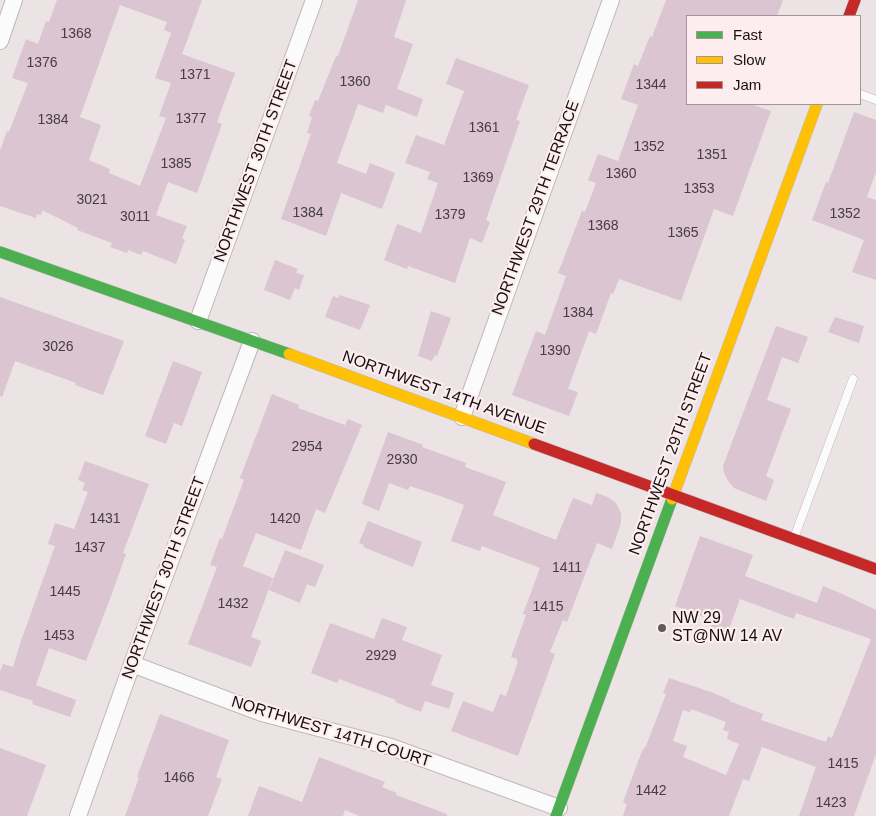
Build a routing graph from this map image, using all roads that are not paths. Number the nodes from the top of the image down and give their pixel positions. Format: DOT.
graph roads {
  1 [pos="14,0"];
  2 [pos="314,0"];
  3 [pos="611,0"];
  4 [pos="855,0"];
  5 [pos="849,15"];
  6 [pos="0,40"];
  7 [pos="861,94"];
  8 [pos="876,100"];
  9 [pos="817,105"];
  10 [pos="0,252"];
  11 [pos="198,321"];
  12 [pos="252,341"];
  13 [pos="853,379"];
  14 [pos="462,417"];
  15 [pos="674,495"];
  16 [pos="794,540"];
  17 [pos="876,569"];
  18 [pos="132,664"];
  19 [pos="557,812"];
  20 [pos="78,816"];
  1 -- 6 [label="street"];
  2 -- 11 [label="street, NORTHWEST 30TH STREET"];
  3 -- 14 [label="street, NORTHWEST 29TH TERRACE"];
  4 -- 5 [label="street"];
  7 -- 8 [label="lane"];
  9 -- 15 [label="street, NORTHWEST 29TH STREET"];
  10 -- 11 [label="street, NORTHWEST 14TH AVENUE"];
  11 -- 12 [label="street, NORTHWEST 14TH AVENUE"];
  12 -- 14 [label="street, NORTHWEST 14TH AVENUE"];
  12 -- 18 [label="street, NORTHWEST 30TH STREET"];
  13 -- 16 [label="lane"];
  14 -- 15 [label="street, NORTHWEST 14TH AVENUE"];
  15 -- 16 [label="street, NORTHWEST 14TH AVENUE"];
  15 -- 19 [label="street, NORTHWEST 29TH STREET"];
  16 -- 17 [label="street, NORTHWEST 14TH AVENUE"];
  18 -- 19 [label="street, NORTHWEST 14TH COURT"];
  18 -- 20 [label="street, NORTHWEST 30TH STREET"];
}
